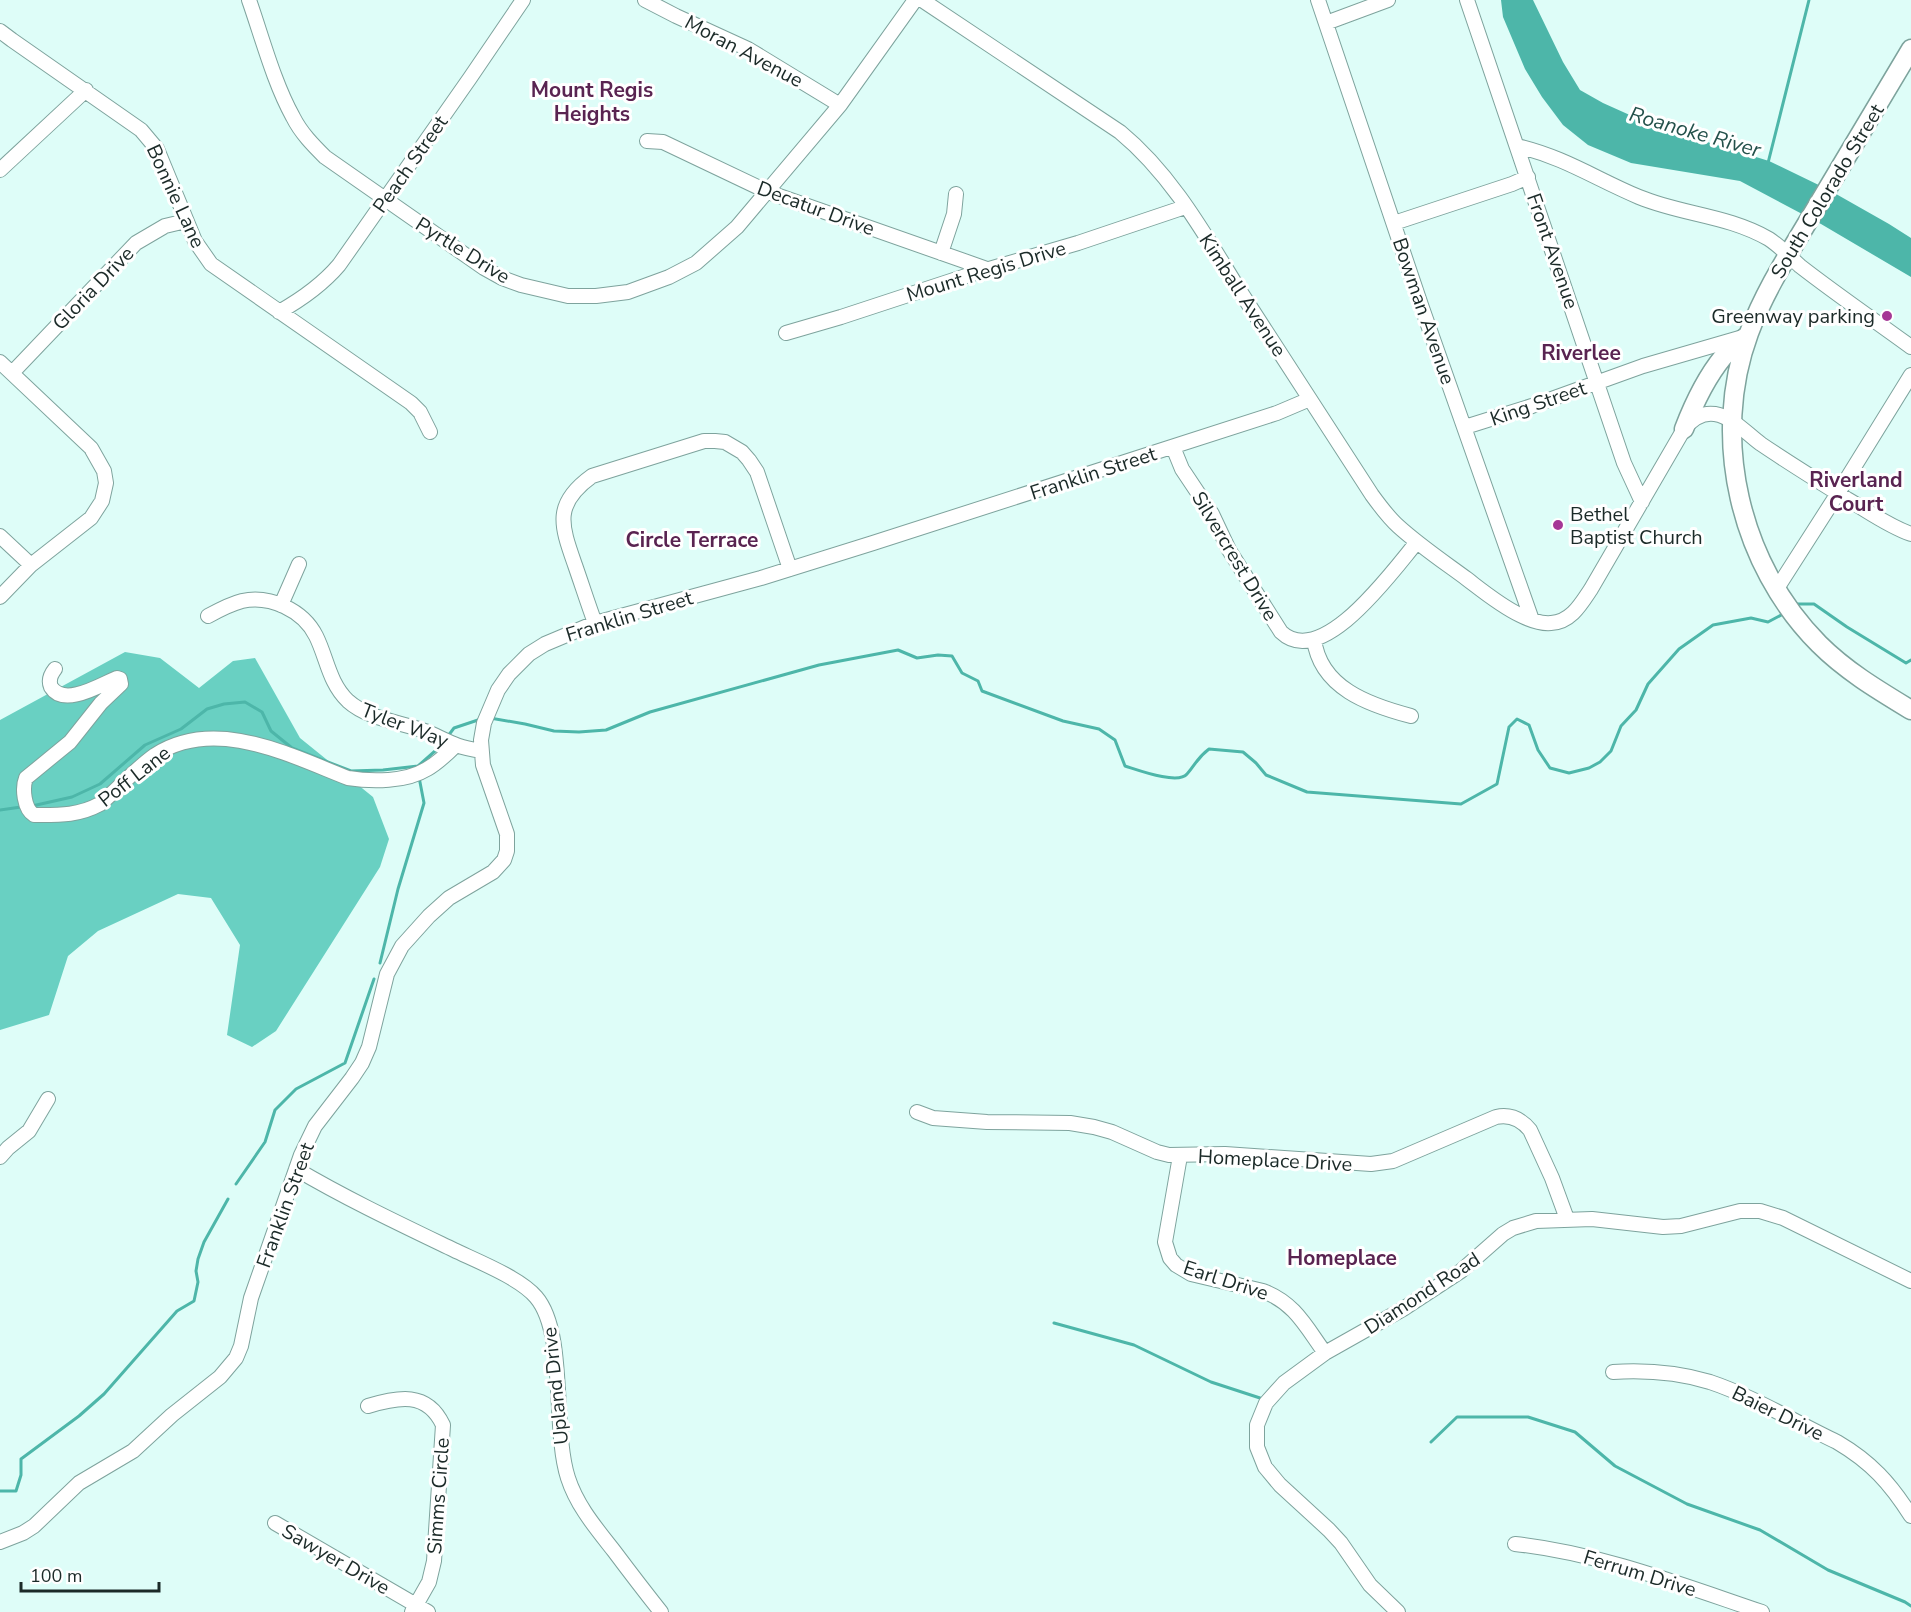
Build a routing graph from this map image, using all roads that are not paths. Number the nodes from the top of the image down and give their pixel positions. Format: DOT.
graph roads {
  1 [pos="249,0"];
  2 [pos="523,0"];
  3 [pos="915,0"];
  4 [pos="922,0"];
  5 [pos="1318,0"];
  6 [pos="1388,0"];
  7 [pos="1467,0"];
  8 [pos="650,1"];
  9 [pos="1326,23"];
  10 [pos="0,31"];
  11 [pos="1911,49"];
  12 [pos="86,90"];
  13 [pos="840,105"];
  14 [pos="647,141"];
  15 [pos="1517,146"];
  16 [pos="0,170"];
  17 [pos="1528,177"];
  18 [pos="768,192"];
  19 [pos="956,194"];
  20 [pos="385,199"];
  21 [pos="1185,207"];
  22 [pos="186,221"];
  23 [pos="1394,224"];
  24 [pos="940,253"];
  25 [pos="1789,254"];
  26 [pos="987,270"];
  27 [pos="279,312"];
  28 [pos="786,333"];
  29 [pos="1748,335"];
  30 [pos="1911,346"];
  31 [pos="0,362"];
  32 [pos="12,373"];
  33 [pos="1911,375"];
  34 [pos="1598,382"];
  35 [pos="1310,399"];
  36 [pos="1732,421"];
  37 [pos="1465,427"];
  38 [pos="1684,429"];
  39 [pos="430,432"];
  40 [pos="1173,447"];
  41 [pos="1838,493"];
  42 [pos="1642,502"];
  43 [pos="1911,534"];
  44 [pos="0,536"];
  45 [pos="1417,542"];
  46 [pos="299,564"];
  47 [pos="31,565"];
  48 [pos="790,569"];
  49 [pos="0,597"];
  50 [pos="1784,603"];
  51 [pos="281,605"];
  52 [pos="208,616"];
  53 [pos="1532,620"];
  54 [pos="595,623"];
  55 [pos="1314,639"];
  56 [pos="55,669"];
  57 [pos="1911,710"];
  58 [pos="1411,716"];
  59 [pos="449,742"];
  60 [pos="481,751"];
  61 [pos="48,1099"];
  62 [pos="916,1112"];
  63 [pos="1180,1156"];
  64 [pos="0,1157"];
  65 [pos="296,1169"];
  66 [pos="1567,1219"];
  67 [pos="1911,1281"];
  68 [pos="1325,1353"];
  69 [pos="1613,1372"];
  70 [pos="368,1406"];
  71 [pos="1911,1516"];
  72 [pos="275,1523"];
  73 [pos="0,1542"];
  74 [pos="1515,1544"];
  75 [pos="419,1610"];
  76 [pos="661,1612"];
  77 [pos="1398,1612"];
  78 [pos="1762,1612"];
  1 -- 20 [label="street, Pyrtle Drive"];
  2 -- 20 [label="street, Peach Street"];
  3 -- 13 [label="street, Pyrtle Drive"];
  4 -- 21 [label="street, Kimball Avenue"];
  5 -- 9 [label="street, Bowman Avenue"];
  6 -- 9 [label="street"];
  7 -- 15 [label="street, Front Avenue"];
  8 -- 13 [label="street, Moran Avenue"];
  9 -- 23 [label="street, Bowman Avenue"];
  10 -- 12 [label="street, Bonnie Lane"];
  11 -- 25 [label="main road, South Colorado Street"];
  12 -- 16 [label="street"];
  12 -- 22 [label="street, Bonnie Lane"];
  13 -- 18 [label="street, Pyrtle Drive"];
  14 -- 18 [label="street, Decatur Drive"];
  15 -- 17 [label="street, Front Avenue"];
  15 -- 25 [label="street"];
  17 -- 23 [label="street"];
  17 -- 34 [label="street, Front Avenue"];
  18 -- 20 [label="street, Pyrtle Drive"];
  18 -- 24 [label="street, Decatur Drive"];
  19 -- 24 [label="street"];
  20 -- 27 [label="street, Peach Street"];
  21 -- 26 [label="street, Mount Regis Drive"];
  21 -- 35 [label="street, Kimball Avenue"];
  22 -- 27 [label="street, Bonnie Lane"];
  22 -- 32 [label="street, Gloria Drive"];
  23 -- 37 [label="street, Bowman Avenue"];
  24 -- 26 [label="street, Decatur Drive"];
  25 -- 29 [label="main road, South Colorado Street"];
  25 -- 30 [label="street"];
  26 -- 28 [label="street, Mount Regis Drive"];
  27 -- 39 [label="street, Bonnie Lane"];
  29 -- 34 [label="street, King Street"];
  29 -- 36 [label="main road, South Colorado Street"];
  29 -- 38 [label="main road"];
  31 -- 32 [label="street"];
  32 -- 47 [label="street"];
  33 -- 41 [label="street"];
  34 -- 37 [label="street, King Street"];
  34 -- 42 [label="street, Front Avenue"];
  35 -- 40 [label="street, Franklin Street"];
  35 -- 45 [label="street, Kimball Avenue"];
  36 -- 38 [label="street"];
  36 -- 41 [label="street"];
  36 -- 50 [label="main road, South Colorado Street"];
  37 -- 53 [label="street, Bowman Avenue"];
  38 -- 42 [label="street"];
  40 -- 48 [label="street, Franklin Street"];
  40 -- 55 [label="street, Silvercrest Drive"];
  41 -- 43 [label="street"];
  41 -- 50 [label="street"];
  42 -- 53 [label="street"];
  44 -- 47 [label="street"];
  45 -- 53 [label="street, Kimball Avenue"];
  45 -- 55 [label="street"];
  46 -- 51 [label="street"];
  47 -- 49 [label="street"];
  48 -- 54 [label="street, Franklin Street"];
  48 -- 54 [label="street"];
  50 -- 57 [label="main road, South Colorado Street"];
  51 -- 52 [label="street, Tyler Way"];
  51 -- 59 [label="street, Tyler Way"];
  54 -- 60 [label="street, Franklin Street"];
  55 -- 58 [label="street"];
  56 -- 59 [label="street, Poff Lane"];
  59 -- 60 [label="street, Tyler Way"];
  60 -- 65 [label="street, Franklin Street"];
  61 -- 64 [label="street"];
  62 -- 63 [label="street, Homeplace Drive"];
  63 -- 66 [label="street, Homeplace Drive"];
  63 -- 68 [label="street, Earl Drive"];
  65 -- 73 [label="street, Franklin Street"];
  65 -- 76 [label="street, Upland Drive"];
  66 -- 67 [label="street, Diamond Road"];
  66 -- 68 [label="street, Diamond Road"];
  68 -- 77 [label="street, Diamond Road"];
  69 -- 71 [label="street, Baier Drive"];
  70 -- 75 [label="street, Simms Circle"];
  72 -- 75 [label="street, Sawyer Drive"];
  74 -- 78 [label="street, Ferrum Drive"];
}
